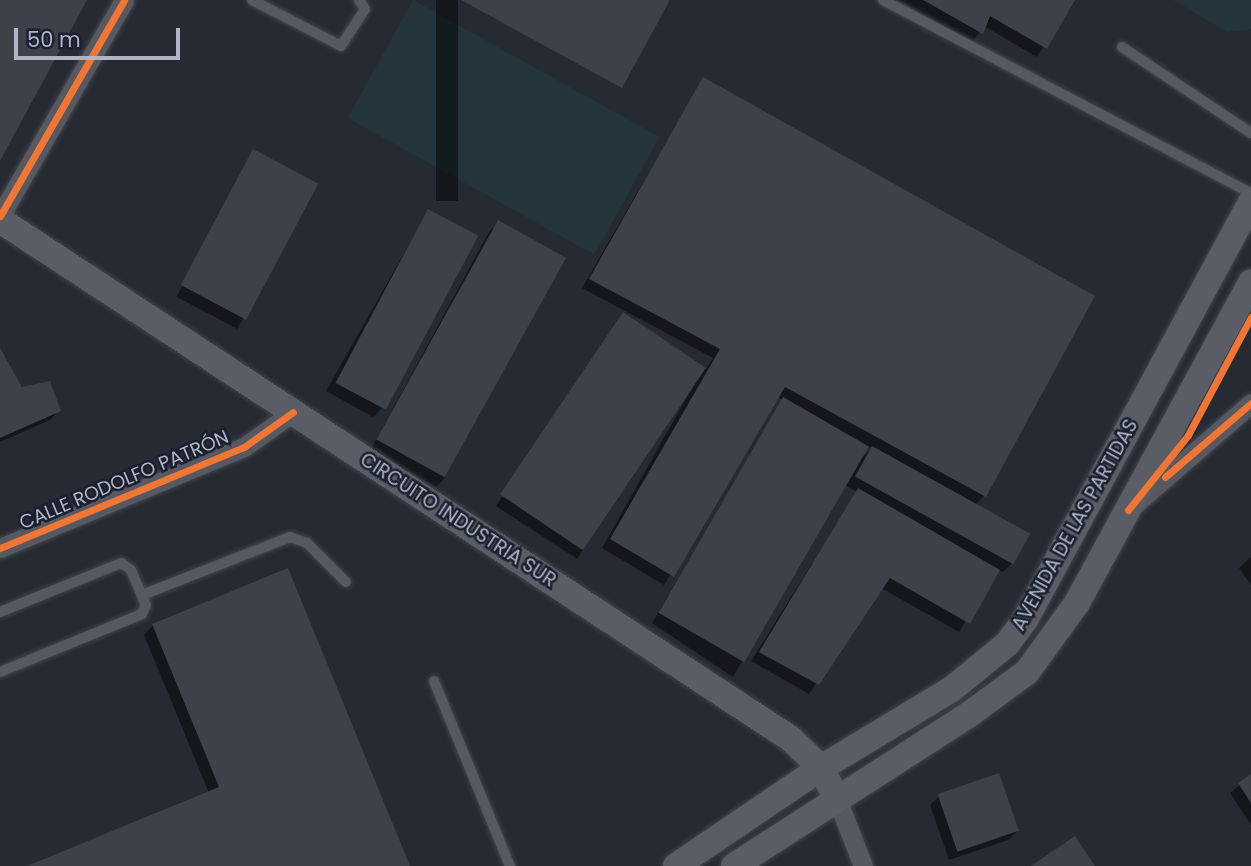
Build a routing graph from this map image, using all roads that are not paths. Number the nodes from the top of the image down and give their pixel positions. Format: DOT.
graph roads {
  1 [pos="124,0"];
  2 [pos="251,0"];
  3 [pos="359,0"];
  4 [pos="883,0"];
  5 [pos="1122,47"];
  6 [pos="1251,133"];
  7 [pos="1251,193"];
  8 [pos="1251,202"];
  9 [pos="0,218"];
  10 [pos="1251,282"];
  11 [pos="1251,402"];
  12 [pos="293,412"];
  13 [pos="1128,510"];
  14 [pos="0,548"];
  15 [pos="346,582"];
  16 [pos="142,595"];
  17 [pos="0,612"];
  18 [pos="0,672"];
  19 [pos="434,681"];
  20 [pos="821,768"];
  21 [pos="837,799"];
  22 [pos="510,866"];
  23 [pos="676,866"];
  24 [pos="734,866"];
  25 [pos="863,866"];
  1 -- 9 [label="street"];
  2 -- 3 [label="lane"];
  4 -- 7 [label="lane"];
  5 -- 6 [label="lane"];
  8 -- 20 [label="main road, AVENIDA DE LAS PARTIDAS"];
  9 -- 12 [label="main road, CIRCUITO INDUSTRIA SUR"];
  10 -- 13 [label="main road, AVENIDA DE LAS PARTIDAS"];
  11 -- 13 [label="street"];
  12 -- 14 [label="street, CALLE RODOLFO PATRÓN"];
  12 -- 20 [label="main road, CIRCUITO INDUSTRIA SUR"];
  13 -- 21 [label="main road, AVENIDA DE LAS PARTIDAS"];
  15 -- 16 [label="lane"];
  16 -- 17 [label="lane"];
  16 -- 18 [label="lane"];
  19 -- 22 [label="lane"];
  20 -- 21 [label="main road, CIRCUITO INDUSTRIA SUR"];
  20 -- 23 [label="main road, AVENIDA DE LAS PARTIDAS"];
  21 -- 24 [label="main road, AVENIDA DE LAS PARTIDAS"];
  21 -- 25 [label="street, CIRCUITO INDUSTRIA SUR"];
}
